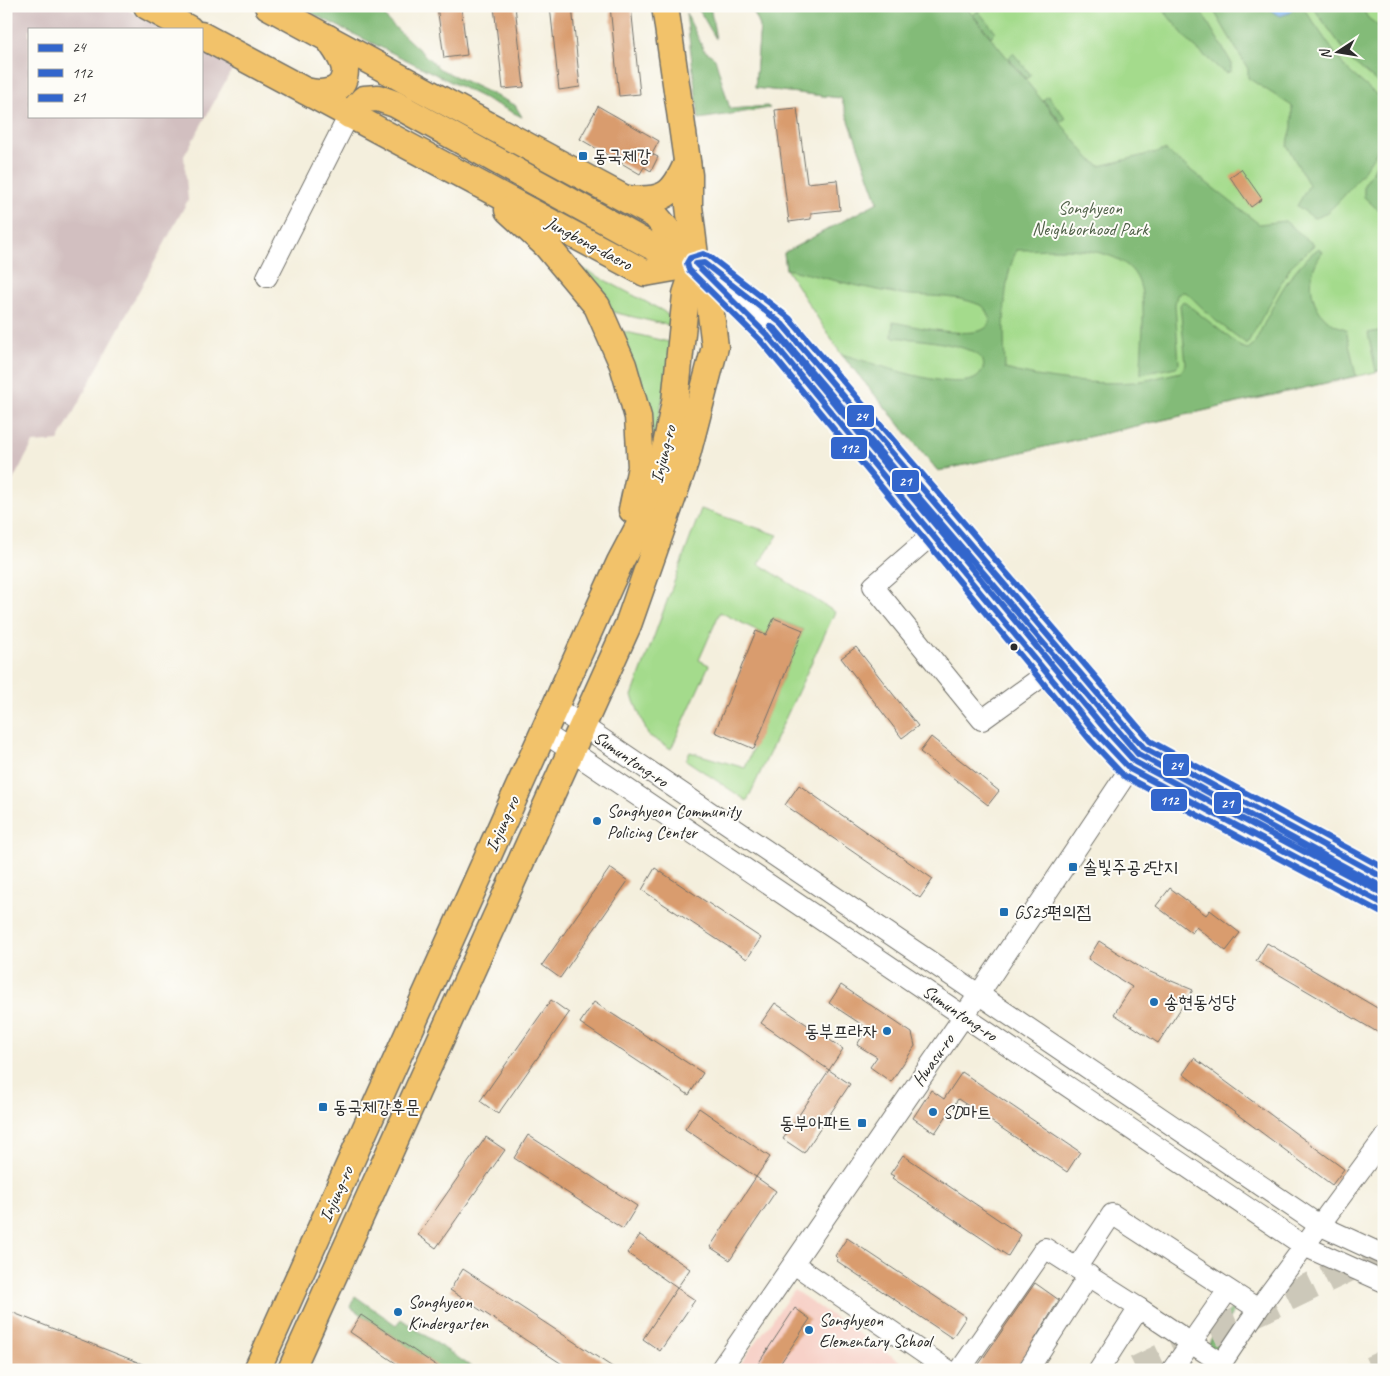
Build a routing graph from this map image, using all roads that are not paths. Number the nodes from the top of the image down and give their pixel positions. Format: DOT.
graph roads {
  1 [pos="147,6"];
  2 [pos="268,6"];
  3 [pos="665,6"];
  4 [pos="187,28"];
  5 [pos="202,36"];
  6 [pos="328,38"];
  7 [pos="381,67"];
  8 [pos="306,91"];
  9 [pos="349,115"];
  10 [pos="436,128"];
  11 [pos="687,163"];
  12 [pos="480,185"];
  13 [pos="626,199"];
  14 [pos="696,264"];
  15 [pos="267,277"];
  16 [pos="933,534"];
  17 [pos="620,562"];
  18 [pos="1047,672"];
  19 [pos="554,707"];
  20 [pos="582,726"];
  21 [pos="543,732"];
  22 [pos="1144,748"];
  23 [pos="571,751"];
  24 [pos="1130,769"];
  25 [pos="1384,878"];
  26 [pos="1384,904"];
  27 [pos="979,994"];
  28 [pos="964,1016"];
  29 [pos="1384,1138"];
  30 [pos="1319,1225"];
  31 [pos="1304,1246"];
  32 [pos="1384,1255"];
  33 [pos="794,1264"];
  34 [pos="1083,1271"];
  35 [pos="1384,1282"];
  36 [pos="1228,1290"];
  37 [pos="1139,1308"];
  38 [pos="1258,1309"];
  39 [pos="1190,1343"];
  40 [pos="1219,1366"];
  41 [pos="257,1370"];
  42 [pos="291,1370"];
  43 [pos="720,1370"];
  44 [pos="948,1370"];
  45 [pos="960,1370"];
  46 [pos="1028,1370"];
  47 [pos="1099,1370"];
  48 [pos="1172,1370"];
  1 -- 4 [label="main road"];
  2 -- 6 [label="main road"];
  3 -- 11 [label="main road, Injung-ro"];
  5 -- 8 [label="main road, Jungbong-daero"];
  6 -- 7 [label="main road"];
  6 -- 8 [label="main road"];
  7 -- 10 [label="main road"];
  7 -- 13 [label="main road"];
  8 -- 9 [label="main road, Jungbong-daero"];
  9 -- 10 [label="main road"];
  9 -- 12 [label="main road, Jungbong-daero"];
  9 -- 15 [label="street"];
  10 -- 14 [label="main road"];
  11 -- 13 [label="main road"];
  11 -- 14 [label="main road, Injung-ro"];
  12 -- 14 [label="main road, Jungbong-daero"];
  12 -- 17 [label="main road"];
  13 -- 14 [label="main road"];
  14 -- 16 [label="street"];
  14 -- 17 [label="main road, Injung-ro"];
  14 -- 20 [label="main road, Injung-ro"];
  14 -- 22 [label="street"];
  16 -- 18 [label="street"];
  16 -- 18 [label="street"];
  17 -- 19 [label="main road, Injung-ro"];
  18 -- 24 [label="street"];
  19 -- 20 [label="street, Sumuntong-ro"];
  19 -- 21 [label="main road, Injung-ro"];
  20 -- 23 [label="main road, Injung-ro"];
  20 -- 27 [label="street, Sumuntong-ro"];
  21 -- 23 [label="street, Sumuntong-ro"];
  21 -- 41 [label="main road, Injung-ro"];
  22 -- 24 [label="street, Hwasu-ro"];
  22 -- 25 [label="street"];
  23 -- 28 [label="street, Sumuntong-ro"];
  23 -- 42 [label="main road, Injung-ro"];
  24 -- 26 [label="street"];
  24 -- 27 [label="street, Hwasu-ro"];
  27 -- 28 [label="street, Hwasu-ro"];
  27 -- 30 [label="street, Sumuntong-ro"];
  28 -- 31 [label="street, Sumuntong-ro"];
  28 -- 33 [label="street, Hwasu-ro"];
  29 -- 30 [label="street"];
  30 -- 31 [label="street"];
  30 -- 32 [label="street, Sumuntong-ro"];
  31 -- 35 [label="street, Sumuntong-ro"];
  31 -- 38 [label="street"];
  33 -- 43 [label="street, Hwasu-ro"];
  33 -- 44 [label="street"];
  34 -- 36 [label="street"];
  34 -- 37 [label="street"];
  34 -- 45 [label="street"];
  34 -- 46 [label="street"];
  36 -- 38 [label="street"];
  36 -- 39 [label="street"];
  37 -- 39 [label="street"];
  37 -- 47 [label="street"];
  38 -- 40 [label="street"];
  39 -- 40 [label="street"];
  39 -- 48 [label="street"];
}
